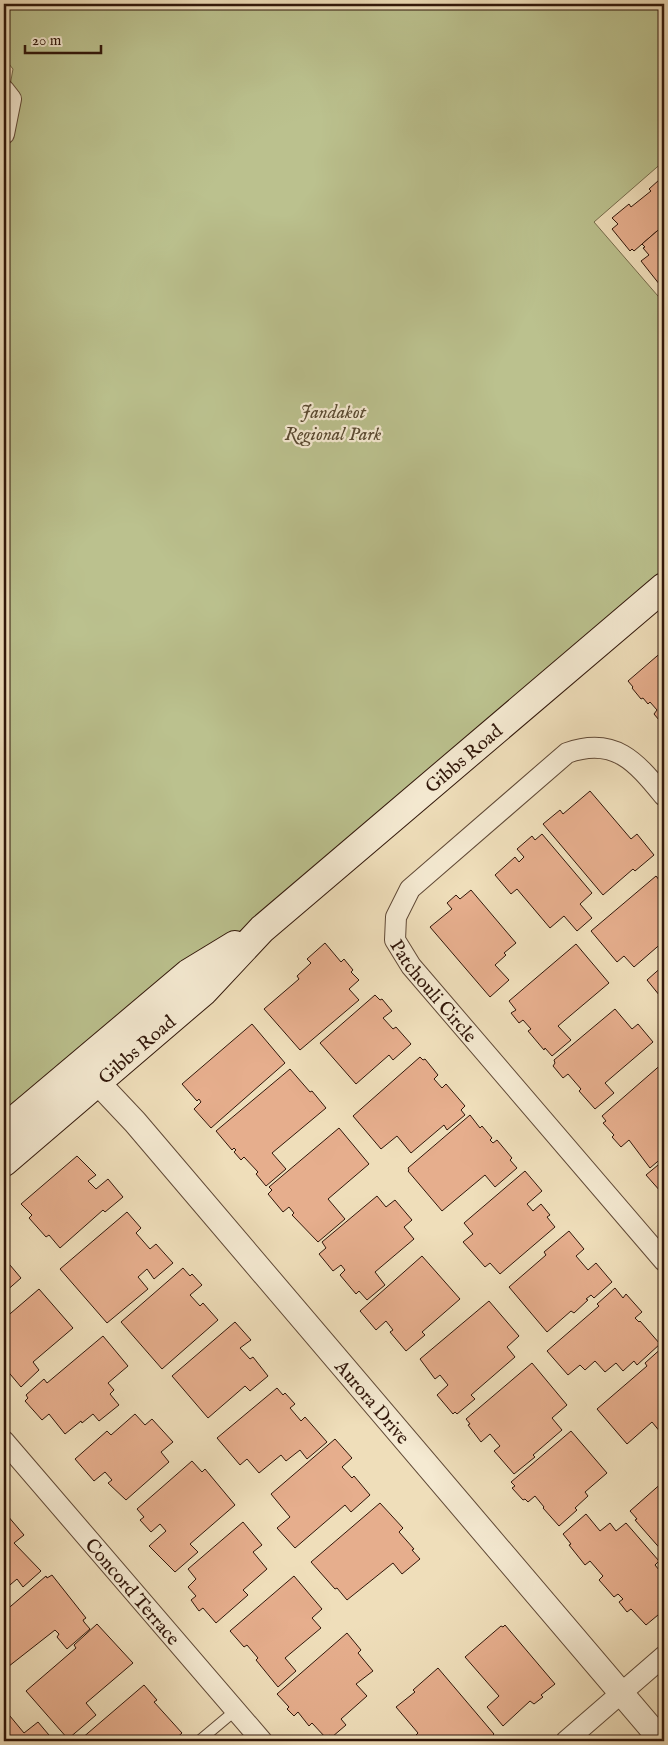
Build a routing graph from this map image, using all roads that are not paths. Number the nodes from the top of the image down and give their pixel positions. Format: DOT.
graph roads {
  1 [pos="4,90"];
  2 [pos="4,134"];
  3 [pos="664,587"];
  4 [pos="664,796"];
  5 [pos="89,1073"];
  6 [pos="4,1129"];
  7 [pos="4,1162"];
  8 [pos="664,1261"];
  9 [pos="4,1441"];
  10 [pos="664,1656"];
  11 [pos="620,1694"];
  12 [pos="236,1710"];
  13 [pos="199,1741"];
  14 [pos="262,1741"];
  15 [pos="566,1741"];
  16 [pos="662,1741"];
  1 -- 2 [label="street"];
  3 -- 5 [label="main road, Gibbs Road"];
  4 -- 8 [label="street, Patchouli Circle"];
  5 -- 6 [label="main road, Gibbs Road"];
  5 -- 7 [label="main road, Gibbs Road"];
  5 -- 11 [label="street, Aurora Drive"];
  9 -- 12 [label="street, Concord Terrace"];
  10 -- 11 [label="street"];
  11 -- 15 [label="street"];
  11 -- 16 [label="street, Aurora Drive"];
  12 -- 13 [label="lane"];
  12 -- 14 [label="street, Concord Terrace"];
}
